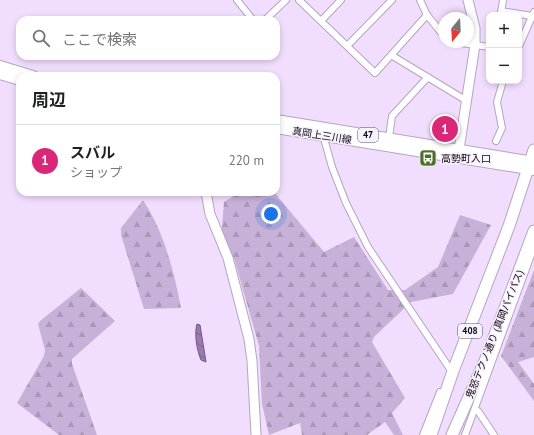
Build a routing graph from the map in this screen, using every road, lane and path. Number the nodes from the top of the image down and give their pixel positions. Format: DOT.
graph roads {
  1 [pos="237,0"];
  2 [pos="286,0"];
  3 [pos="299,0"];
  4 [pos="341,0"];
  5 [pos="392,0"];
  6 [pos="420,0"];
  7 [pos="468,0"];
  8 [pos="502,0"];
  9 [pos="501,12"];
  10 [pos="522,14"];
  11 [pos="533,14"];
  12 [pos="427,15"];
  13 [pos="250,16"];
  14 [pos="269,16"];
  15 [pos="321,21"];
  16 [pos="438,29"];
  17 [pos="522,39"];
  18 [pos="475,45"];
  19 [pos="347,46"];
  20 [pos="486,47"];
  21 [pos="391,55"];
  22 [pos="0,66"];
  23 [pos="20,72"];
  24 [pos="0,74"];
  25 [pos="428,77"];
  26 [pos="16,79"];
  27 [pos="502,84"];
  28 [pos="467,101"];
  29 [pos="280,121"];
  30 [pos="280,129"];
  31 [pos="323,135"];
  32 [pos="389,138"];
  33 [pos="496,141"];
  34 [pos="534,150"];
  35 [pos="459,153"];
  36 [pos="531,166"];
  37 [pos="207,196"];
  38 [pos="534,231"];
  39 [pos="534,248"];
  40 [pos="453,370"];
  41 [pos="475,410"];
  42 [pos="256,435"];
  43 [pos="423,435"];
  44 [pos="431,435"];
  45 [pos="452,435"];
  46 [pos="465,435"];
  47 [pos="494,435"];
  1 -- 13 [label="street"];
  2 -- 14 [label="street"];
  3 -- 15 [label="street"];
  4 -- 15 [label="street"];
  5 -- 19 [label="street"];
  6 -- 12 [label="street"];
  7 -- 18 [label="street"];
  8 -- 9 [label="street"];
  10 -- 11 [label="street"];
  11 -- 17 [label="street"];
  12 -- 16 [label="street"];
  12 -- 21 [label="street"];
  15 -- 19 [label="street"];
  18 -- 20 [label="street"];
  18 -- 28 [label="street"];
  19 -- 21 [label="street"];
  21 -- 25 [label="street"];
  22 -- 23 [label="main road"];
  24 -- 26 [label="main road"];
  25 -- 28 [label="street"];
  25 -- 32 [label="street"];
  27 -- 33 [label="street"];
  28 -- 35 [label="street"];
  29 -- 32 [label="main road, 真岡上三川線 / 47"];
  30 -- 31 [label="main road, 真岡上三川線 / 47"];
  31 -- 35 [label="main road, 真岡上三川線 / 47"];
  31 -- 40 [label="street"];
  32 -- 35 [label="main road, 真岡上三川線 / 47"];
  34 -- 36 [label="highway, 408"];
  35 -- 36 [label="main road, 真岡上三川線 / 47"];
  36 -- 40 [label="highway, 408"];
  37 -- 42 [label="street"];
  38 -- 45 [label="highway, 鬼怒テクノ通り (真岡バイパス) / 408"];
  39 -- 41 [label="street"];
  40 -- 43 [label="street"];
  40 -- 44 [label="highway, 408"];
  41 -- 46 [label="street"];
  41 -- 47 [label="street"];
}
